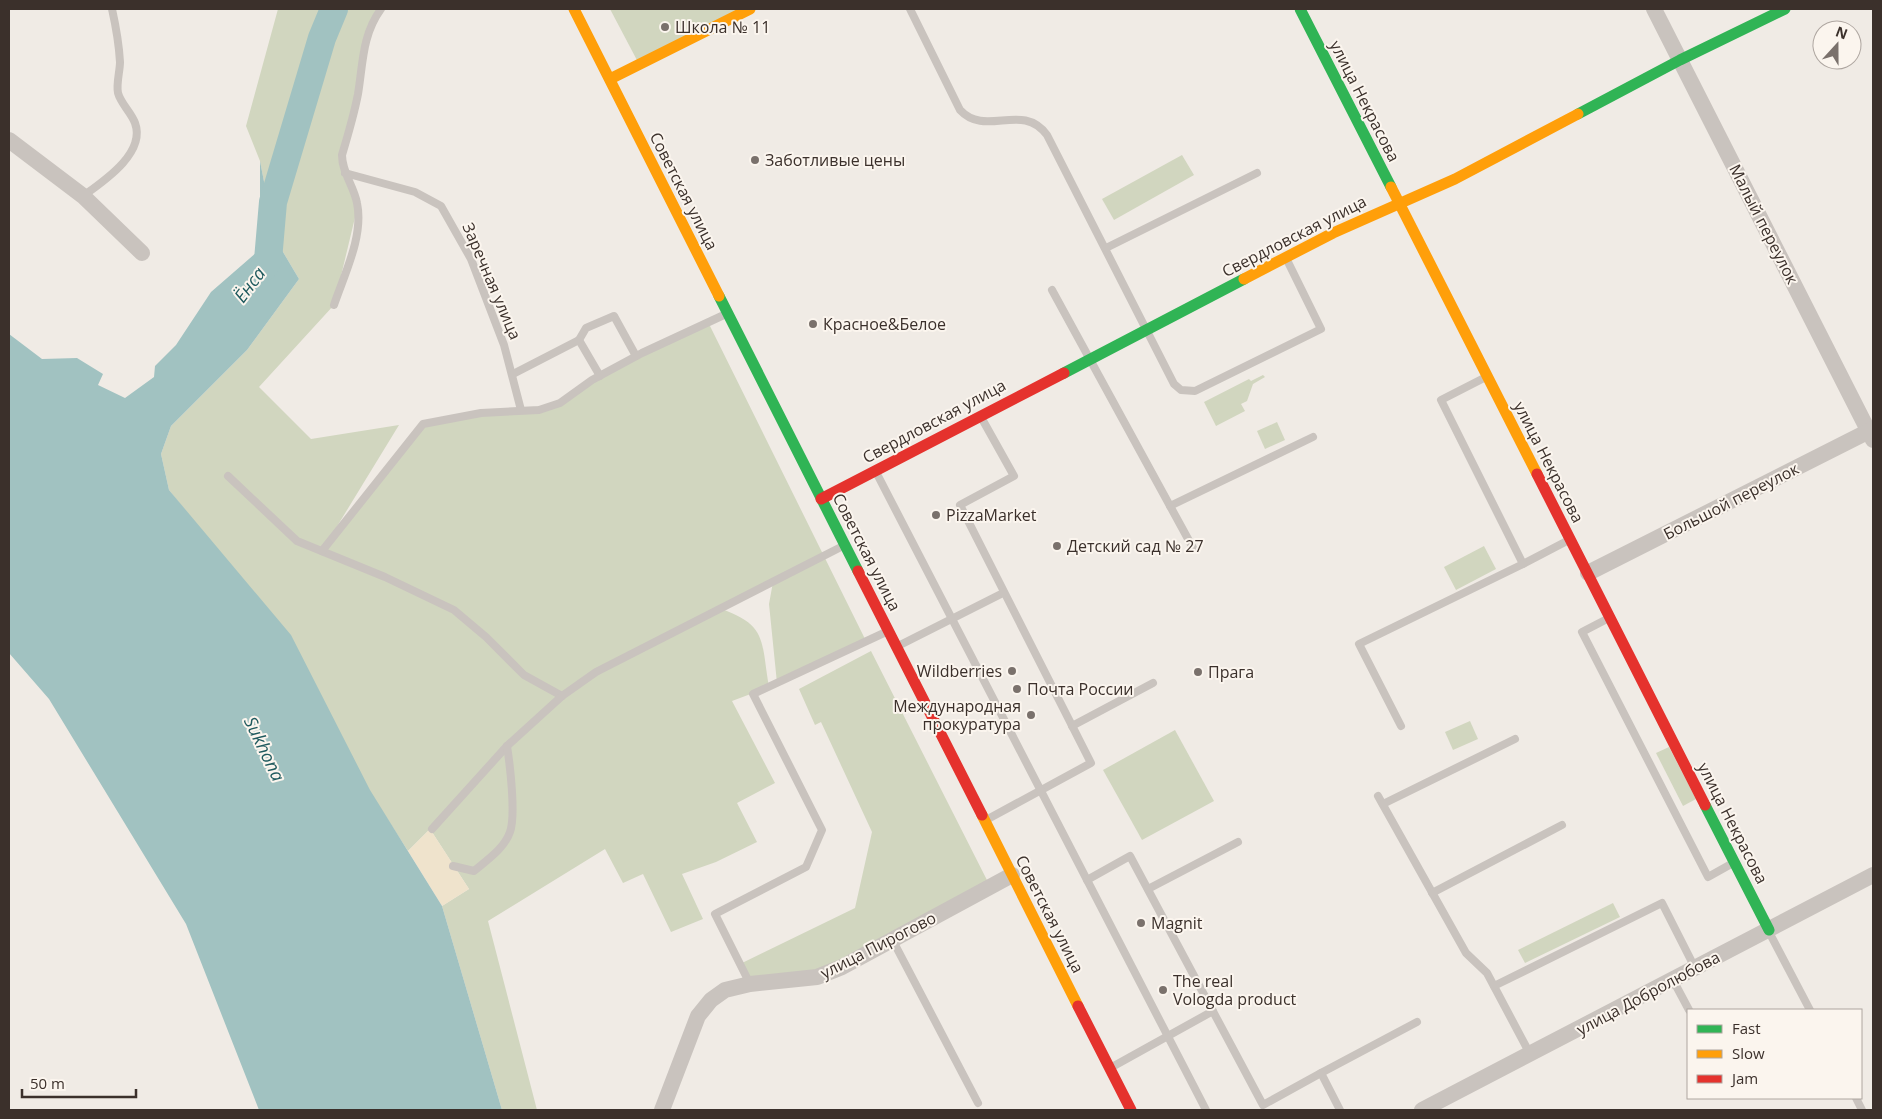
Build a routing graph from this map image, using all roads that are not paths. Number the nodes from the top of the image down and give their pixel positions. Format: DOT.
graph roads {
  1 [pos="112,9"];
  2 [pos="381,9"];
  3 [pos="574,9"];
  4 [pos="750,9"];
  5 [pos="910,9"];
  6 [pos="1300,9"];
  7 [pos="1654,9"];
  8 [pos="1785,9"];
  9 [pos="1680,60"];
  10 [pos="610,79"];
  11 [pos="9,140"];
  12 [pos="346,173"];
  13 [pos="1257,173"];
  14 [pos="84,196"];
  15 [pos="1398,203"];
  16 [pos="1106,248"];
  17 [pos="142,253"];
  18 [pos="1286,257"];
  19 [pos="1052,290"];
  20 [pos="334,305"];
  21 [pos="728,313"];
  22 [pos="1146,329"];
  23 [pos="579,340"];
  24 [pos="636,356"];
  25 [pos="1089,359"];
  26 [pos="513,374"];
  27 [pos="600,376"];
  28 [pos="1488,376"];
  29 [pos="521,410"];
  30 [pos="980,416"];
  31 [pos="1872,434"];
  32 [pos="1313,437"];
  33 [pos="875,470"];
  34 [pos="228,476"];
  35 [pos="821,498"];
  36 [pos="1170,506"];
  37 [pos="1570,539"];
  38 [pos="845,545"];
  39 [pos="1193,548"];
  40 [pos="322,551"];
  41 [pos="1523,564"];
  42 [pos="1588,573"];
  43 [pos="1003,593"];
  44 [pos="1610,617"];
  45 [pos="952,619"];
  46 [pos="888,631"];
  47 [pos="896,647"];
  48 [pos="1153,683"];
  49 [pos="562,696"];
  50 [pos="1072,726"];
  51 [pos="1401,726"];
  52 [pos="1515,739"];
  53 [pos="507,746"];
  54 [pos="1040,790"];
  55 [pos="1378,796"];
  56 [pos="1383,804"];
  57 [pos="984,820"];
  58 [pos="1562,825"];
  59 [pos="432,830"];
  60 [pos="1238,842"];
  61 [pos="1734,862"];
  62 [pos="453,866"];
  63 [pos="1012,875"];
  64 [pos="1873,876"];
  65 [pos="1087,880"];
  66 [pos="1148,889"];
  67 [pos="1432,892"];
  68 [pos="1768,930"];
  69 [pos="892,939"];
  70 [pos="1696,968"];
  71 [pos="1673,980"];
  72 [pos="750,984"];
  73 [pos="1494,986"];
  74 [pos="1689,1009"];
  75 [pos="1809,1009"];
  76 [pos="1213,1011"];
  77 [pos="1417,1022"];
  78 [pos="1168,1036"];
  79 [pos="1530,1054"];
  80 [pos="1110,1068"];
  81 [pos="1321,1073"];
  82 [pos="978,1103"];
  83 [pos="662,1110"];
  84 [pos="1131,1110"];
  85 [pos="1206,1110"];
  86 [pos="1340,1110"];
  87 [pos="1422,1110"];
  1 -- 14 [label="lane"];
  2 -- 12 [label="lane"];
  3 -- 10 [label="street, Советская улица"];
  4 -- 10 [label="street"];
  5 -- 16 [label="lane"];
  6 -- 15 [label="street, улица Некрасова"];
  7 -- 9 [label="street, Малый переулок"];
  8 -- 9 [label="street, Свердловская улица"];
  9 -- 15 [label="street, Свердловская улица"];
  9 -- 31 [label="street, Малый переулок"];
  10 -- 21 [label="street, Советская улица"];
  11 -- 14 [label="street"];
  12 -- 20 [label="lane"];
  12 -- 26 [label="lane, Заречная улица"];
  13 -- 16 [label="lane"];
  14 -- 17 [label="street"];
  15 -- 18 [label="street, Свердловская улица"];
  15 -- 28 [label="street, улица Некрасова"];
  16 -- 22 [label="lane"];
  18 -- 22 [label="street, Свердловская улица"];
  18 -- 22 [label="lane"];
  19 -- 25 [label="lane"];
  21 -- 24 [label="lane"];
  21 -- 35 [label="street, Советская улица"];
  22 -- 25 [label="street, Свердловская улица"];
  23 -- 24 [label="lane"];
  23 -- 26 [label="lane"];
  23 -- 27 [label="lane"];
  24 -- 27 [label="lane"];
  25 -- 30 [label="street, Свердловская улица"];
  25 -- 36 [label="lane"];
  26 -- 29 [label="lane, Заречная улица"];
  27 -- 29 [label="lane"];
  28 -- 37 [label="street, улица Некрасова"];
  28 -- 41 [label="lane"];
  29 -- 40 [label="lane"];
  30 -- 33 [label="street, Свердловская улица"];
  30 -- 43 [label="lane"];
  31 -- 42 [label="street, Большой переулок"];
  32 -- 36 [label="lane"];
  33 -- 35 [label="street, Свердловская улица"];
  33 -- 45 [label="lane"];
  34 -- 40 [label="lane"];
  35 -- 38 [label="street, Советская улица"];
  36 -- 39 [label="lane"];
  37 -- 41 [label="lane"];
  37 -- 42 [label="street, улица Некрасова"];
  38 -- 46 [label="street, Советская улица"];
  38 -- 49 [label="lane"];
  40 -- 49 [label="lane"];
  41 -- 51 [label="lane"];
  42 -- 44 [label="street, улица Некрасова"];
  43 -- 45 [label="lane"];
  43 -- 50 [label="lane"];
  44 -- 61 [label="street, улица Некрасова"];
  44 -- 61 [label="lane"];
  45 -- 47 [label="lane"];
  45 -- 54 [label="lane"];
  46 -- 47 [label="street, Советская улица"];
  46 -- 72 [label="lane"];
  47 -- 57 [label="street, Советская улица"];
  48 -- 50 [label="lane"];
  49 -- 53 [label="lane"];
  50 -- 54 [label="lane"];
  52 -- 56 [label="lane"];
  53 -- 59 [label="lane"];
  53 -- 62 [label="lane"];
  54 -- 57 [label="lane"];
  54 -- 65 [label="lane"];
  55 -- 56 [label="lane"];
  56 -- 67 [label="lane"];
  57 -- 63 [label="street, Советская улица"];
  58 -- 67 [label="lane"];
  60 -- 66 [label="lane"];
  61 -- 68 [label="street, улица Некрасова"];
  63 -- 69 [label="street, улица Пирогово"];
  63 -- 80 [label="street, Советская улица"];
  64 -- 68 [label="street, улица Добролюбова"];
  65 -- 66 [label="lane"];
  65 -- 78 [label="lane"];
  66 -- 76 [label="lane"];
  67 -- 73 [label="lane"];
  68 -- 70 [label="street, улица Добролюбова"];
  68 -- 75 [label="lane"];
  69 -- 72 [label="street, улица Пирогово"];
  69 -- 82 [label="lane"];
  70 -- 71 [label="street, улица Добролюбова"];
  70 -- 73 [label="lane"];
  71 -- 74 [label="lane"];
  71 -- 79 [label="street, улица Добролюбова"];
  72 -- 83 [label="street, улица Пирогово"];
  73 -- 79 [label="lane"];
  76 -- 78 [label="lane"];
  76 -- 81 [label="lane"];
  77 -- 81 [label="lane"];
  78 -- 80 [label="lane"];
  78 -- 85 [label="lane"];
  79 -- 87 [label="street, улица Добролюбова"];
  80 -- 84 [label="street, Советская улица"];
  81 -- 86 [label="lane"];
}
